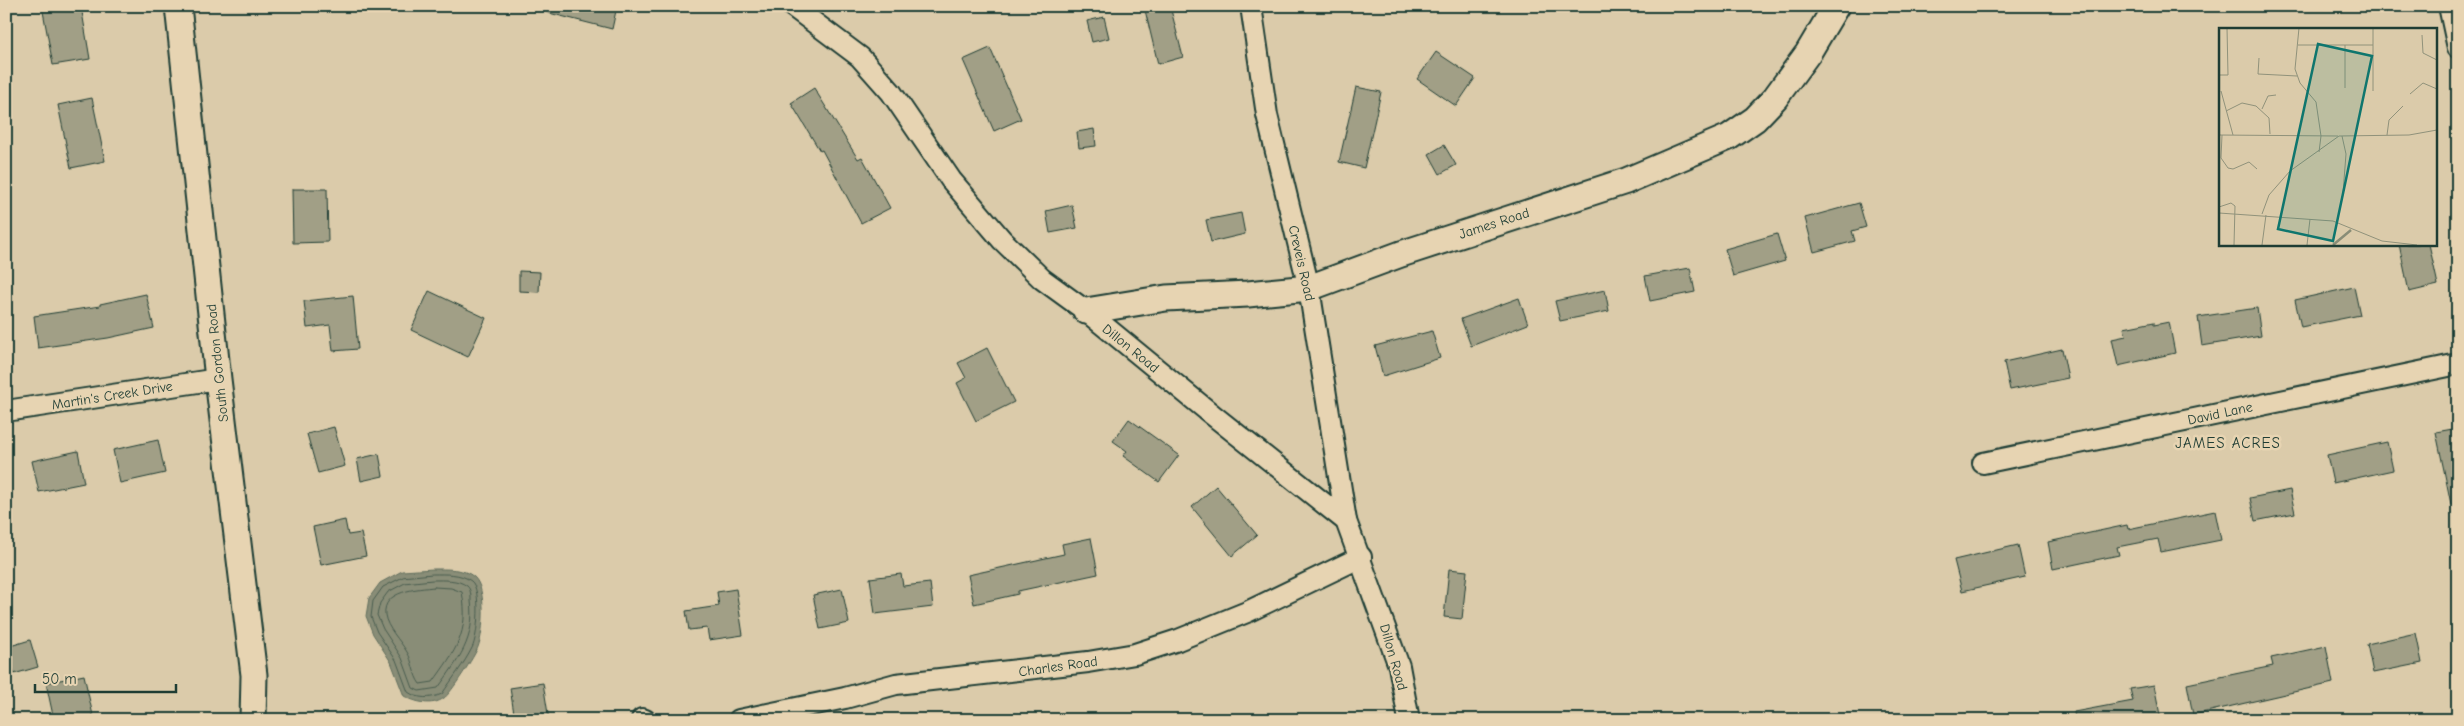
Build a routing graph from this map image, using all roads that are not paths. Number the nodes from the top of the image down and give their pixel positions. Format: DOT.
graph roads {
  1 [pos="178,6"];
  2 [pos="792,6"];
  3 [pos="1251,6"];
  4 [pos="1836,6"];
  5 [pos="2449,6"];
  6 [pos="2458,48"];
  7 [pos="1309,288"];
  8 [pos="1086,311"];
  9 [pos="2458,364"];
  10 [pos="218,379"];
  11 [pos="6,411"];
  12 [pos="1983,463"];
  13 [pos="1346,521"];
  14 [pos="1361,557"];
  15 [pos="253,720"];
  16 [pos="739,720"];
  17 [pos="1409,720"];
  1 -- 10 [label="street, South Gordon Road"];
  2 -- 8 [label="street, Dillon Road"];
  3 -- 7 [label="street, Creveis Road"];
  4 -- 7 [label="street, James Road"];
  5 -- 6 [label="street"];
  7 -- 8 [label="street, James Road"];
  7 -- 13 [label="street, Creveis Road"];
  8 -- 13 [label="street, Dillon Road"];
  9 -- 12 [label="street, David Lane"];
  10 -- 11 [label="street, Martin's Creek Drive"];
  10 -- 15 [label="street, South Gordon Road"];
  13 -- 14 [label="street, Dillon Road"];
  14 -- 16 [label="street, Charles Road"];
  14 -- 17 [label="street, Dillon Road"];
}
